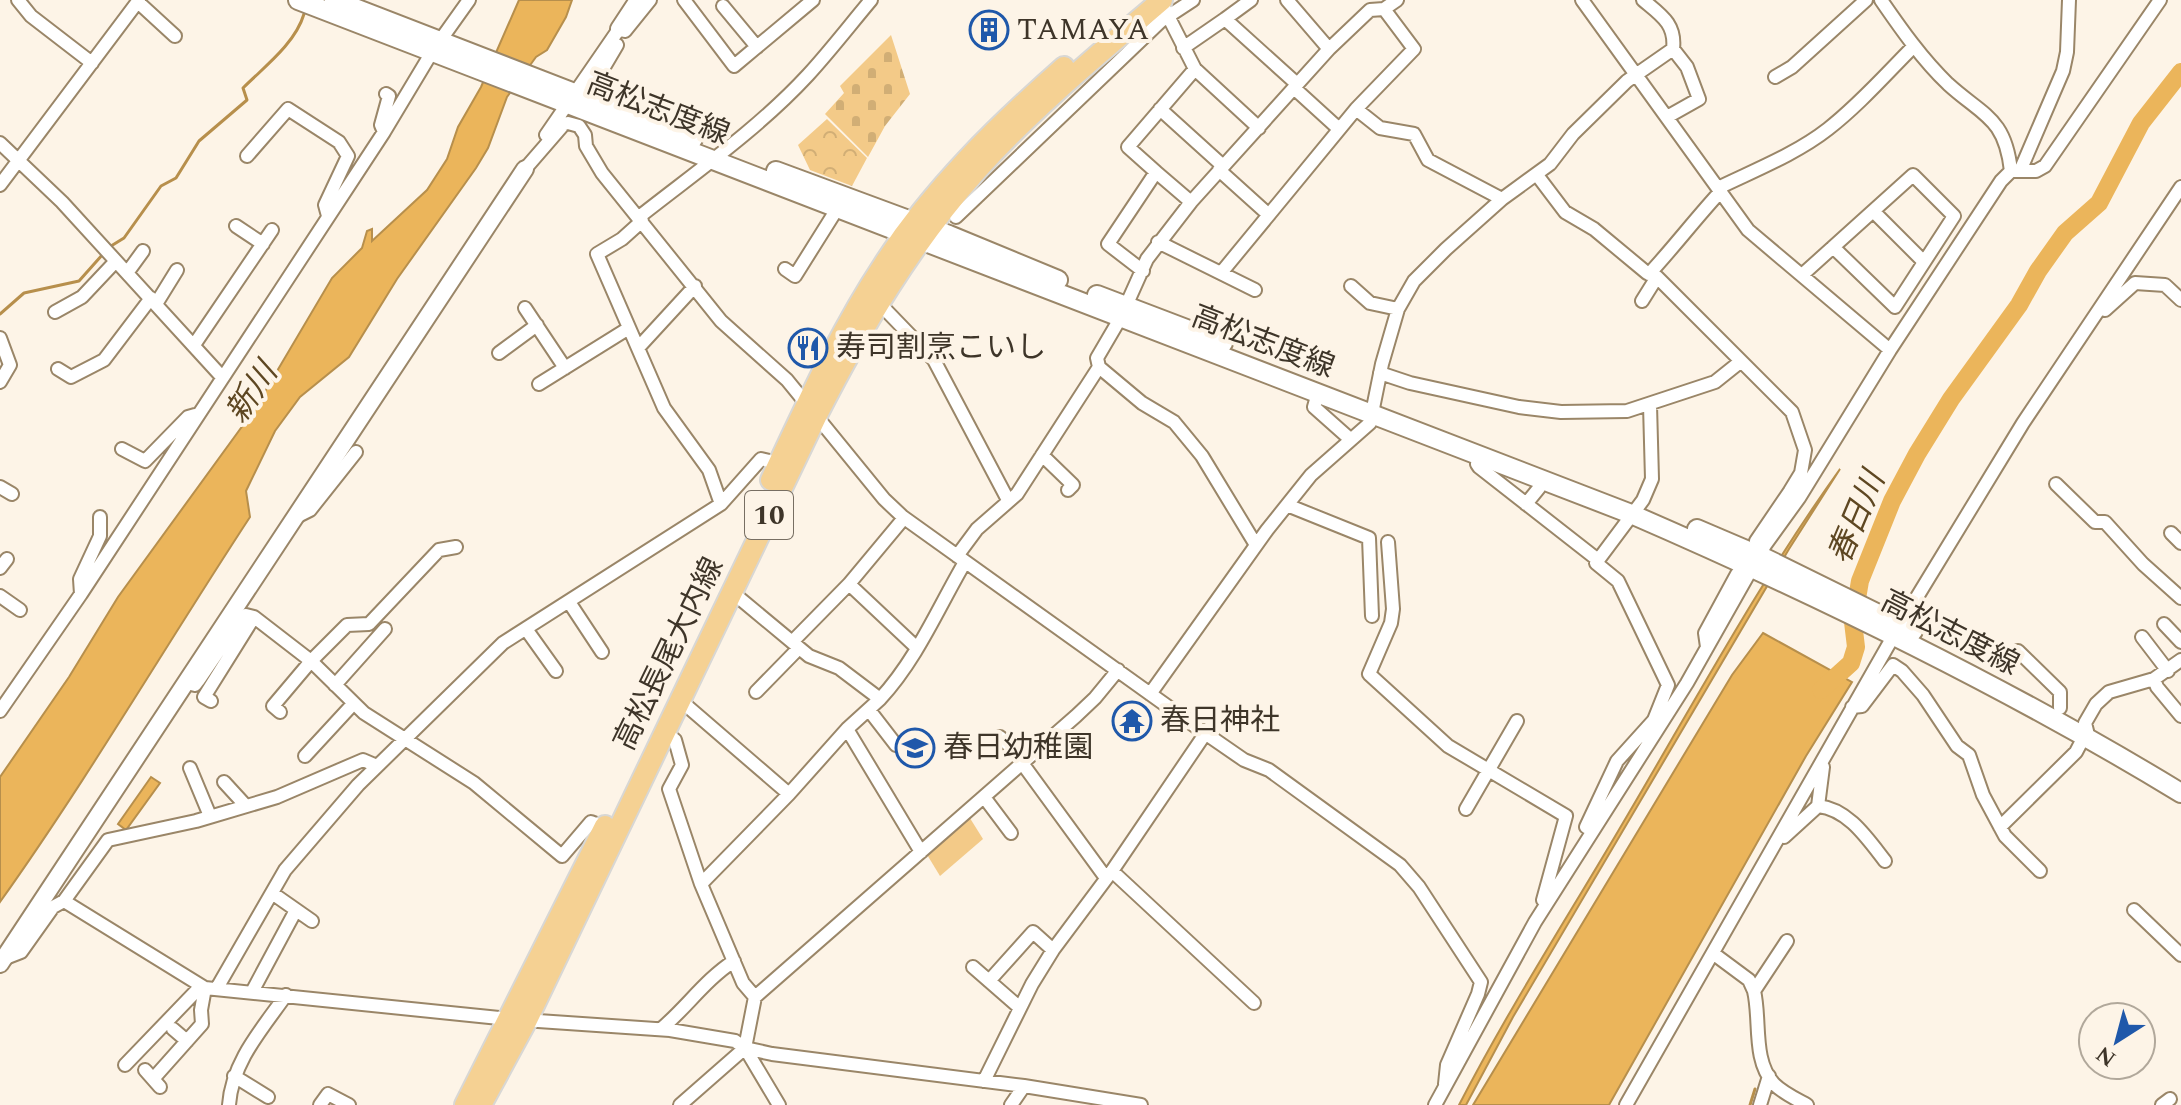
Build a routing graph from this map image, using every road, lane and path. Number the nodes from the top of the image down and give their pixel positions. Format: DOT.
graph roads {
  1 [pos="18,0"];
  2 [pos="298,0"];
  3 [pos="334,0"];
  4 [pos="469,0"];
  5 [pos="638,0"];
  6 [pos="650,0"];
  7 [pos="684,0"];
  8 [pos="813,0"];
  9 [pos="871,0"];
  10 [pos="1193,0"];
  11 [pos="1251,0"];
  12 [pos="1287,0"];
  13 [pos="1397,0"];
  14 [pos="1582,0"];
  15 [pos="1643,0"];
  16 [pos="1866,0"];
  17 [pos="1881,0"];
  18 [pos="2069,0"];
  19 [pos="2160,0"];
  20 [pos="138,1"];
  21 [pos="1158,3"];
  22 [pos="1366,5"];
  23 [pos="723,6"];
  24 [pos="1384,9"];
  25 [pos="1225,19"];
  26 [pos="621,31"];
  27 [pos="175,36"];
  28 [pos="1914,46"];
  29 [pos="757,47"];
  30 [pos="1183,48"];
  31 [pos="440,49"];
  32 [pos="1329,49"];
  33 [pos="1673,49"];
  34 [pos="92,63"];
  35 [pos="1195,69"];
  36 [pos="1637,76"];
  37 [pos="1775,77"];
  38 [pos="594,84"];
  39 [pos="1296,86"];
  40 [pos="386,94"];
  41 [pos="569,105"];
  42 [pos="1160,109"];
  43 [pos="1356,109"];
  44 [pos="1667,117"];
  45 [pos="1259,128"];
  46 [pos="1339,129"];
  47 [pos="384,132"];
  48 [pos="0,143"];
  49 [pos="247,156"];
  50 [pos="718,156"];
  51 [pos="20,162"];
  52 [pos="1221,168"];
  53 [pos="525,169"];
  54 [pos="2016,171"];
  55 [pos="1156,172"];
  56 [pos="1537,175"];
  57 [pos="0,185"];
  58 [pos="2181,187"];
  59 [pos="1720,190"];
  60 [pos="1502,199"];
  61 [pos="1191,202"];
  62 [pos="837,209"];
  63 [pos="1873,211"];
  64 [pos="1269,215"];
  65 [pos="328,216"];
  66 [pos="956,217"];
  67 [pos="640,219"];
  68 [pos="236,226"];
  69 [pos="272,230"];
  70 [pos="918,231"];
  71 [pos="1158,242"];
  72 [pos="263,244"];
  73 [pos="1833,247"];
  74 [pos="143,251"];
  75 [pos="115,262"];
  76 [pos="1924,262"];
  77 [pos="785,269"];
  78 [pos="177,270"];
  79 [pos="1143,271"];
  80 [pos="127,273"];
  81 [pos="1221,273"];
  82 [pos="1653,275"];
  83 [pos="1802,275"];
  84 [pos="695,286"];
  85 [pos="1351,286"];
  86 [pos="1255,290"];
  87 [pos="2181,300"];
  88 [pos="154,301"];
  89 [pos="1642,301"];
  90 [pos="878,302"];
  91 [pos="525,308"];
  92 [pos="1398,309"];
  93 [pos="1124,311"];
  94 [pos="55,312"];
  95 [pos="537,325"];
  96 [pos="2089,325"];
  97 [pos="629,328"];
  98 [pos="0,338"];
  99 [pos="194,345"];
  100 [pos="638,348"];
  101 [pos="1890,350"];
  102 [pos="499,353"];
  103 [pos="1740,362"];
  104 [pos="1099,367"];
  105 [pos="565,368"];
  106 [pos="58,369"];
  107 [pos="1380,373"];
  108 [pos="222,377"];
  109 [pos="0,382"];
  110 [pos="539,384"];
  111 [pos="1318,393"];
  112 [pos="1650,405"];
  113 [pos="812,408"];
  114 [pos="1373,408"];
  115 [pos="198,415"];
  116 [pos="1350,439"];
  117 [pos="122,449"];
  118 [pos="356,452"];
  119 [pos="1042,455"];
  120 [pos="1480,456"];
  121 [pos="778,463"];
  122 [pos="1541,479"];
  123 [pos="2056,484"];
  124 [pos="0,487"];
  125 [pos="1068,490"];
  126 [pos="12,494"];
  127 [pos="1795,494"];
  128 [pos="1008,500"];
  129 [pos="721,504"];
  130 [pos="1526,504"];
  131 [pos="1287,505"];
  132 [pos="1635,510"];
  133 [pos="100,517"];
  134 [pos="296,517"];
  135 [pos="904,518"];
  136 [pos="2171,533"];
  137 [pos="1388,542"];
  138 [pos="2181,543"];
  139 [pos="1256,545"];
  140 [pos="456,547"];
  141 [pos="961,559"];
  142 [pos="1598,560"];
  143 [pos="1755,561"];
  144 [pos="849,584"];
  145 [pos="732,592"];
  146 [pos="81,594"];
  147 [pos="0,596"];
  148 [pos="2181,598"];
  149 [pos="569,602"];
  150 [pos="20,610"];
  151 [pos="1372,616"];
  152 [pos="254,617"];
  153 [pos="2164,624"];
  154 [pos="1894,628"];
  155 [pos="385,629"];
  156 [pos="526,629"];
  157 [pos="2142,637"];
  158 [pos="2181,642"];
  159 [pos="796,645"];
  160 [pos="917,648"];
  161 [pos="2018,651"];
  162 [pos="602,652"];
  163 [pos="2181,660"];
  164 [pos="311,661"];
  165 [pos="1118,670"];
  166 [pos="556,671"];
  167 [pos="2168,671"];
  168 [pos="2154,679"];
  169 [pos="187,683"];
  170 [pos="335,685"];
  171 [pos="756,692"];
  172 [pos="1150,694"];
  173 [pos="880,699"];
  174 [pos="680,700"];
  175 [pos="211,701"];
  176 [pos="353,704"];
  177 [pos="1852,707"];
  178 [pos="2060,708"];
  179 [pos="869,710"];
  180 [pos="0,711"];
  181 [pos="280,712"];
  182 [pos="2181,716"];
  183 [pos="1517,721"];
  184 [pos="1657,722"];
  185 [pos="847,729"];
  186 [pos="2085,729"];
  187 [pos="665,732"];
  188 [pos="1205,734"];
  189 [pos="1000,737"];
  190 [pos="405,740"];
  191 [pos="896,745"];
  192 [pos="305,756"];
  193 [pos="1824,758"];
  194 [pos="1024,762"];
  195 [pos="377,766"];
  196 [pos="190,768"];
  197 [pos="1488,771"];
  198 [pos="2181,779"];
  199 [pos="224,782"];
  200 [pos="2181,793"];
  201 [pos="789,794"];
  202 [pos="984,797"];
  203 [pos="246,806"];
  204 [pos="1818,806"];
  205 [pos="1466,809"];
  206 [pos="210,816"];
  207 [pos="604,827"];
  208 [pos="2000,827"];
  209 [pos="1011,833"];
  210 [pos="1775,845"];
  211 [pos="921,852"];
  212 [pos="562,856"];
  213 [pos="1885,861"];
  214 [pos="584,867"];
  215 [pos="2040,871"];
  216 [pos="1109,875"];
  217 [pos="701,884"];
  218 [pos="272,893"];
  219 [pos="64,901"];
  220 [pos="296,910"];
  221 [pos="2134,910"];
  222 [pos="1539,915"];
  223 [pos="312,921"];
  224 [pos="1787,941"];
  225 [pos="1053,950"];
  226 [pos="1714,954"];
  227 [pos="2181,955"];
  228 [pos="1,960"];
  229 [pos="734,961"];
  230 [pos="973,967"];
  231 [pos="989,981"];
  232 [pos="208,987"];
  233 [pos="1754,991"];
  234 [pos="252,992"];
  235 [pos="286,995"];
  236 [pos="755,997"];
  237 [pos="1254,1003"];
  238 [pos="1020,1008"];
  239 [pos="518,1019"];
  240 [pos="173,1029"];
  241 [pos="661,1029"];
  242 [pos="187,1041"];
  243 [pos="745,1048"];
  244 [pos="125,1065"];
  245 [pos="234,1076"];
  246 [pos="1769,1076"];
  247 [pos="153,1079"];
  248 [pos="984,1081"];
  249 [pos="1445,1084"];
  250 [pos="1024,1086"];
  251 [pos="268,1097"];
  252 [pos="1435,1102"];
  253 [pos="229,1105"];
  254 [pos="320,1105"];
  255 [pos="349,1105"];
  256 [pos="465,1105"];
  257 [pos="481,1105"];
  258 [pos="680,1105"];
  259 [pos="779,1105"];
  260 [pos="1011,1105"];
  261 [pos="1141,1105"];
  262 [pos="1626,1105"];
  263 [pos="1760,1105"];
  264 [pos="1806,1105"];
  1 -- 34 [label="street"];
  2 -- 31 [label="main road, 高松志度線"];
  3 -- 31 [label="main road, 高松志度線"];
  4 -- 31 [label="street"];
  5 -- 26 [label="street"];
  6 -- 26 [label="street"];
  7 -- 29 [label="street"];
  8 -- 29 [label="street"];
  9 -- 50 [label="street"];
  10 -- 21 [label="street"];
  11 -- 25 [label="street"];
  12 -- 32 [label="street"];
  13 -- 24 [label="street"];
  14 -- 36 [label="street"];
  15 -- 33 [label="street"];
  16 -- 37 [label="street"];
  17 -- 28 [label="street"];
  18 -- 54 [label="street"];
  19 -- 54 [label="street"];
  20 -- 27 [label="street"];
  20 -- 34 [label="street"];
  21 -- 30 [label="street"];
  21 -- 66 [label="street"];
  21 -- 70 [label="main road, 高松長尾大内線 / 10"];
  22 -- 24 [label="street"];
  22 -- 32 [label="street"];
  23 -- 29 [label="street"];
  24 -- 43 [label="street"];
  25 -- 30 [label="street"];
  25 -- 39 [label="street"];
  26 -- 38 [label="street"];
  26 -- 41 [label="street"];
  28 -- 54 [label="street"];
  28 -- 59 [label="street"];
  30 -- 35 [label="street"];
  31 -- 41 [label="main road, 高松志度線"];
  31 -- 47 [label="street"];
  32 -- 39 [label="street"];
  33 -- 36 [label="street"];
  33 -- 44 [label="street"];
  34 -- 51 [label="street"];
  35 -- 42 [label="street"];
  35 -- 45 [label="street"];
  36 -- 44 [label="street"];
  36 -- 56 [label="street"];
  39 -- 45 [label="street"];
  39 -- 46 [label="street"];
  40 -- 47 [label="street"];
  41 -- 50 [label="main road, 高松志度線"];
  41 -- 53 [label="street"];
  41 -- 53 [label="street"];
  41 -- 67 [label="street"];
  42 -- 52 [label="street"];
  42 -- 55 [label="street"];
  43 -- 46 [label="street"];
  43 -- 60 [label="street"];
  44 -- 59 [label="street"];
  45 -- 52 [label="street"];
  46 -- 64 [label="street"];
  47 -- 65 [label="street"];
  48 -- 51 [label="street"];
  49 -- 65 [label="street"];
  50 -- 62 [label="main road, 高松志度線"];
  50 -- 67 [label="street"];
  50 -- 70 [label="main road, 高松志度線"];
  51 -- 57 [label="street"];
  51 -- 75 [label="street"];
  52 -- 61 [label="street"];
  52 -- 64 [label="street"];
  53 -- 134 [label="street"];
  54 -- 101 [label="street"];
  55 -- 61 [label="street"];
  55 -- 79 [label="street"];
  56 -- 60 [label="street"];
  56 -- 82 [label="street"];
  58 -- 96 [label="street"];
  59 -- 82 [label="street"];
  59 -- 83 [label="street"];
  60 -- 92 [label="street"];
  61 -- 71 [label="street"];
  62 -- 70 [label="main road, 高松志度線"];
  62 -- 77 [label="street"];
  63 -- 73 [label="street"];
  63 -- 76 [label="street"];
  63 -- 76 [label="street"];
  64 -- 81 [label="street"];
  65 -- 108 [label="street"];
  67 -- 84 [label="street"];
  67 -- 97 [label="street"];
  68 -- 72 [label="street"];
  69 -- 72 [label="street"];
  70 -- 90 [label="main road, 高松長尾大内線 / 10"];
  70 -- 93 [label="main road, 高松志度線"];
  70 -- 113 [label="main road, 高松長尾大内線 / 10"];
  71 -- 79 [label="street"];
  71 -- 81 [label="street"];
  72 -- 99 [label="street"];
  73 -- 76 [label="street"];
  73 -- 83 [label="street"];
  74 -- 80 [label="street"];
  75 -- 80 [label="street"];
  75 -- 94 [label="street"];
  78 -- 88 [label="street"];
  79 -- 93 [label="street"];
  80 -- 88 [label="street"];
  81 -- 86 [label="street"];
  82 -- 89 [label="street"];
  82 -- 103 [label="street"];
  83 -- 101 [label="street"];
  84 -- 100 [label="street"];
  84 -- 113 [label="street"];
  85 -- 92 [label="street"];
  87 -- 96 [label="street"];
  88 -- 99 [label="street"];
  88 -- 106 [label="street"];
  90 -- 113 [label="main road, 高松長尾大内線 / 10"];
  90 -- 128 [label="street"];
  91 -- 95 [label="street"];
  92 -- 107 [label="street"];
  93 -- 104 [label="street"];
  93 -- 111 [label="main road, 高松志度線"];
  93 -- 114 [label="main road, 高松志度線"];
  95 -- 102 [label="street"];
  95 -- 105 [label="street"];
  96 -- 154 [label="street"];
  97 -- 100 [label="street"];
  97 -- 105 [label="street"];
  98 -- 109 [label="street"];
  99 -- 108 [label="street"];
  100 -- 129 [label="street"];
  101 -- 127 [label="street"];
  103 -- 112 [label="street"];
  103 -- 127 [label="street"];
  104 -- 119 [label="street"];
  104 -- 139 [label="street"];
  105 -- 110 [label="street"];
  107 -- 112 [label="street"];
  107 -- 114 [label="street"];
  108 -- 115 [label="street"];
  111 -- 114 [label="main road, 高松志度線"];
  111 -- 116 [label="street"];
  112 -- 132 [label="street"];
  113 -- 121 [label="main road, 高松長尾大内線 / 10"];
  113 -- 135 [label="street"];
  113 -- 145 [label="main road, 高松長尾大内線 / 10"];
  114 -- 116 [label="street"];
  114 -- 120 [label="main road, 高松志度線"];
  114 -- 132 [label="main road, 高松志度線"];
  115 -- 117 [label="street"];
  115 -- 146 [label="street"];
  116 -- 131 [label="street"];
  118 -- 134 [label="street"];
  119 -- 125 [label="street"];
  119 -- 128 [label="street"];
  120 -- 122 [label="main road, 高松志度線"];
  120 -- 130 [label="street"];
  121 -- 129 [label="street"];
  121 -- 207 [label="main road, 高松長尾大内線 / 10"];
  122 -- 130 [label="street"];
  122 -- 132 [label="main road, 高松志度線"];
  123 -- 148 [label="street"];
  124 -- 126 [label="street"];
  127 -- 143 [label="street"];
  128 -- 141 [label="street"];
  129 -- 149 [label="street"];
  130 -- 142 [label="street"];
  131 -- 139 [label="street"];
  131 -- 151 [label="street"];
  132 -- 142 [label="street"];
  132 -- 143 [label="main road, 高松志度線"];
  133 -- 146 [label="street"];
  134 -- 169 [label="street"];
  135 -- 141 [label="street"];
  135 -- 144 [label="street"];
  136 -- 138 [label="street"];
  137 -- 197 [label="street"];
  139 -- 172 [label="street"];
  140 -- 164 [label="street"];
  141 -- 160 [label="street"];
  141 -- 165 [label="street"];
  142 -- 184 [label="street"];
  143 -- 154 [label="main road, 高松志度線"];
  143 -- 184 [label="street"];
  144 -- 159 [label="street"];
  144 -- 160 [label="street"];
  145 -- 159 [label="street"];
  145 -- 174 [label="main road, 高松長尾大内線 / 10"];
  146 -- 180 [label="street"];
  147 -- 150 [label="street"];
  149 -- 156 [label="street"];
  149 -- 162 [label="street"];
  152 -- 164 [label="street"];
  152 -- 169 [label="street"];
  152 -- 175 [label="street"];
  153 -- 158 [label="street"];
  154 -- 177 [label="street"];
  154 -- 178 [label="main road, 高松志度線"];
  154 -- 186 [label="main road, 高松志度線"];
  155 -- 170 [label="street"];
  156 -- 166 [label="street"];
  156 -- 190 [label="street"];
  157 -- 167 [label="street"];
  159 -- 171 [label="street"];
  159 -- 173 [label="street"];
  160 -- 173 [label="street"];
  161 -- 178 [label="street"];
  163 -- 167 [label="street"];
  164 -- 170 [label="street"];
  164 -- 181 [label="street"];
  165 -- 172 [label="street"];
  165 -- 194 [label="street"];
  167 -- 168 [label="street"];
  168 -- 182 [label="street"];
  168 -- 186 [label="street"];
  169 -- 228 [label="street"];
  170 -- 176 [label="street"];
  172 -- 188 [label="street"];
  173 -- 179 [label="street"];
  174 -- 187 [label="main road, 高松長尾大内線 / 10"];
  174 -- 201 [label="street"];
  176 -- 190 [label="street"];
  176 -- 192 [label="street"];
  177 -- 193 [label="street"];
  177 -- 208 [label="street"];
  178 -- 186 [label="main road, 高松志度線"];
  179 -- 185 [label="street"];
  179 -- 191 [label="street"];
  183 -- 197 [label="street"];
  184 -- 222 [label="street"];
  185 -- 201 [label="street"];
  185 -- 211 [label="street"];
  186 -- 198 [label="main road, 高松志度線"];
  186 -- 200 [label="main road, 高松志度線"];
  186 -- 208 [label="street"];
  187 -- 217 [label="street"];
  187 -- 239 [label="main road, 高松長尾大内線 / 10"];
  188 -- 216 [label="street"];
  188 -- 249 [label="street"];
  189 -- 194 [label="street"];
  190 -- 195 [label="street"];
  190 -- 212 [label="street"];
  193 -- 204 [label="street"];
  193 -- 210 [label="street"];
  194 -- 202 [label="street"];
  194 -- 216 [label="street"];
  195 -- 203 [label="street"];
  195 -- 218 [label="street"];
  196 -- 206 [label="street"];
  197 -- 205 [label="street"];
  197 -- 222 [label="street"];
  199 -- 203 [label="street"];
  201 -- 217 [label="street"];
  202 -- 209 [label="street"];
  202 -- 211 [label="street"];
  203 -- 206 [label="street"];
  204 -- 210 [label="street"];
  204 -- 213 [label="street"];
  206 -- 219 [label="street"];
  207 -- 212 [label="street"];
  207 -- 214 [label="main road, 高松長尾大内線 / 10"];
  208 -- 215 [label="street"];
  210 -- 226 [label="street"];
  211 -- 236 [label="street"];
  212 -- 214 [label="street"];
  214 -- 239 [label="main road, 高松長尾大内線 / 10"];
  216 -- 225 [label="street"];
  216 -- 237 [label="street"];
  217 -- 229 [label="street"];
  218 -- 220 [label="street"];
  218 -- 232 [label="street"];
  219 -- 228 [label="street"];
  219 -- 232 [label="street"];
  220 -- 223 [label="street"];
  220 -- 234 [label="street"];
  221 -- 227 [label="street"];
  222 -- 249 [label="street"];
  224 -- 233 [label="street"];
  225 -- 231 [label="street"];
  225 -- 238 [label="street"];
  226 -- 233 [label="street"];
  226 -- 262 [label="street"];
  229 -- 236 [label="street"];
  229 -- 241 [label="street"];
  230 -- 231 [label="street"];
  231 -- 238 [label="street"];
  232 -- 234 [label="street"];
  232 -- 242 [label="street"];
  232 -- 244 [label="street"];
  233 -- 246 [label="street"];
  234 -- 235 [label="street"];
  235 -- 239 [label="street"];
  235 -- 245 [label="street"];
  236 -- 243 [label="street"];
  238 -- 248 [label="street"];
  239 -- 241 [label="street"];
  239 -- 256 [label="main road, 高松長尾大内線 / 10"];
  239 -- 257 [label="main road, 高松長尾大内線 / 10"];
  240 -- 242 [label="street"];
  241 -- 243 [label="street"];
  242 -- 247 [label="street"];
  243 -- 248 [label="street"];
  243 -- 258 [label="street"];
  243 -- 259 [label="street"];
  245 -- 251 [label="street"];
  245 -- 253 [label="street"];
  246 -- 263 [label="street"];
  246 -- 264 [label="street"];
  248 -- 250 [label="street"];
  249 -- 252 [label="street"];
  250 -- 260 [label="street"];
  250 -- 261 [label="street"];
  254 -- 255 [label="street"];
}
